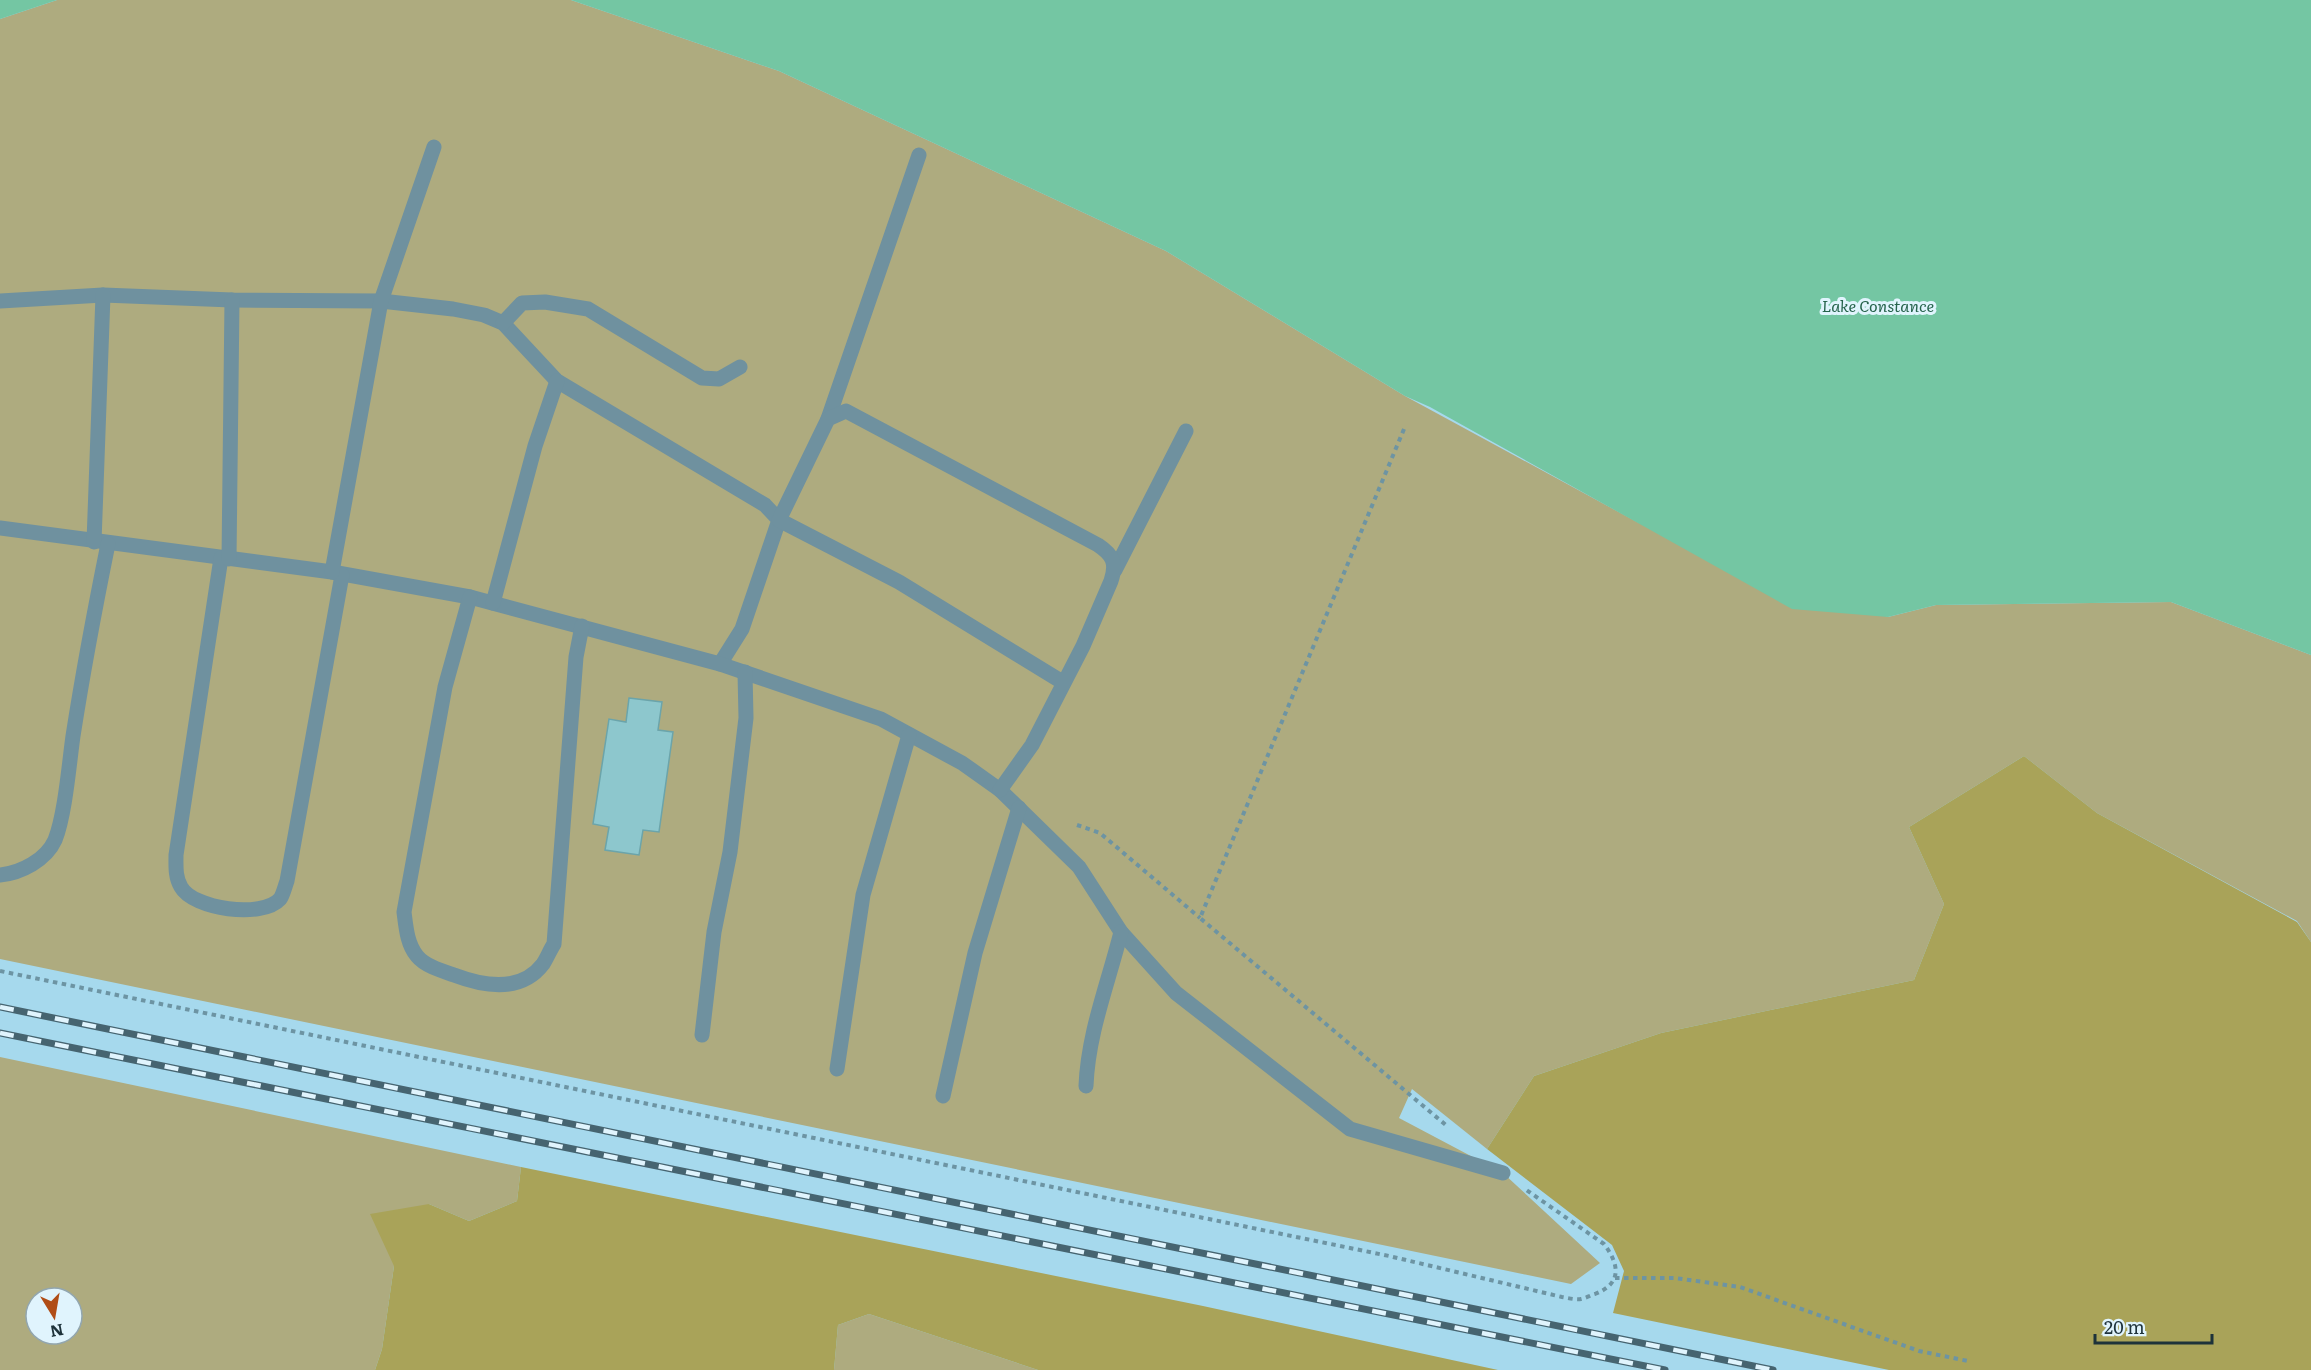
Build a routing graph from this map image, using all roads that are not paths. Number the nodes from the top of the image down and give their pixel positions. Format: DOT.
graph roads {
  1 [pos="434,147"];
  2 [pos="919,155"];
  3 [pos="103,295"];
  4 [pos="232,300"];
  5 [pos="0,301"];
  6 [pos="381,301"];
  7 [pos="503,323"];
  8 [pos="740,367"];
  9 [pos="557,381"];
  10 [pos="828,419"];
  11 [pos="1186,431"];
  12 [pos="779,520"];
  13 [pos="0,528"];
  14 [pos="101,543"];
  15 [pos="225,558"];
  16 [pos="1115,570"];
  17 [pos="337,574"];
  18 [pos="470,597"];
  19 [pos="493,603"];
  20 [pos="582,626"];
  21 [pos="720,664"];
  22 [pos="745,672"];
  23 [pos="1064,683"];
  24 [pos="909,735"];
  25 [pos="1000,790"];
  26 [pos="1019,808"];
  27 [pos="0,875"];
  28 [pos="1121,932"];
  29 [pos="702,1035"];
  30 [pos="837,1069"];
  31 [pos="1086,1086"];
  32 [pos="943,1096"];
  33 [pos="1503,1173"];
  1 -- 6 [label="lane"];
  2 -- 10 [label="lane"];
  3 -- 4 [label="lane"];
  3 -- 5 [label="lane"];
  3 -- 14 [label="lane"];
  4 -- 6 [label="lane"];
  4 -- 15 [label="lane"];
  6 -- 7 [label="lane"];
  6 -- 17 [label="lane"];
  7 -- 8 [label="lane"];
  7 -- 9 [label="lane"];
  9 -- 12 [label="lane"];
  9 -- 19 [label="lane"];
  10 -- 12 [label="lane"];
  10 -- 16 [label="lane"];
  11 -- 16 [label="lane"];
  12 -- 21 [label="lane"];
  12 -- 23 [label="lane"];
  13 -- 14 [label="lane"];
  14 -- 15 [label="lane"];
  14 -- 27 [label="lane"];
  15 -- 17 [label="lane"];
  15 -- 17 [label="lane"];
  16 -- 23 [label="lane"];
  17 -- 18 [label="lane"];
  18 -- 19 [label="lane"];
  18 -- 20 [label="lane"];
  19 -- 20 [label="lane"];
  20 -- 21 [label="lane"];
  21 -- 22 [label="lane"];
  22 -- 24 [label="lane"];
  22 -- 29 [label="lane"];
  23 -- 25 [label="lane"];
  24 -- 25 [label="lane"];
  24 -- 30 [label="lane"];
  25 -- 26 [label="lane"];
  26 -- 28 [label="lane"];
  26 -- 32 [label="lane"];
  28 -- 31 [label="lane"];
  28 -- 33 [label="lane"];
}
